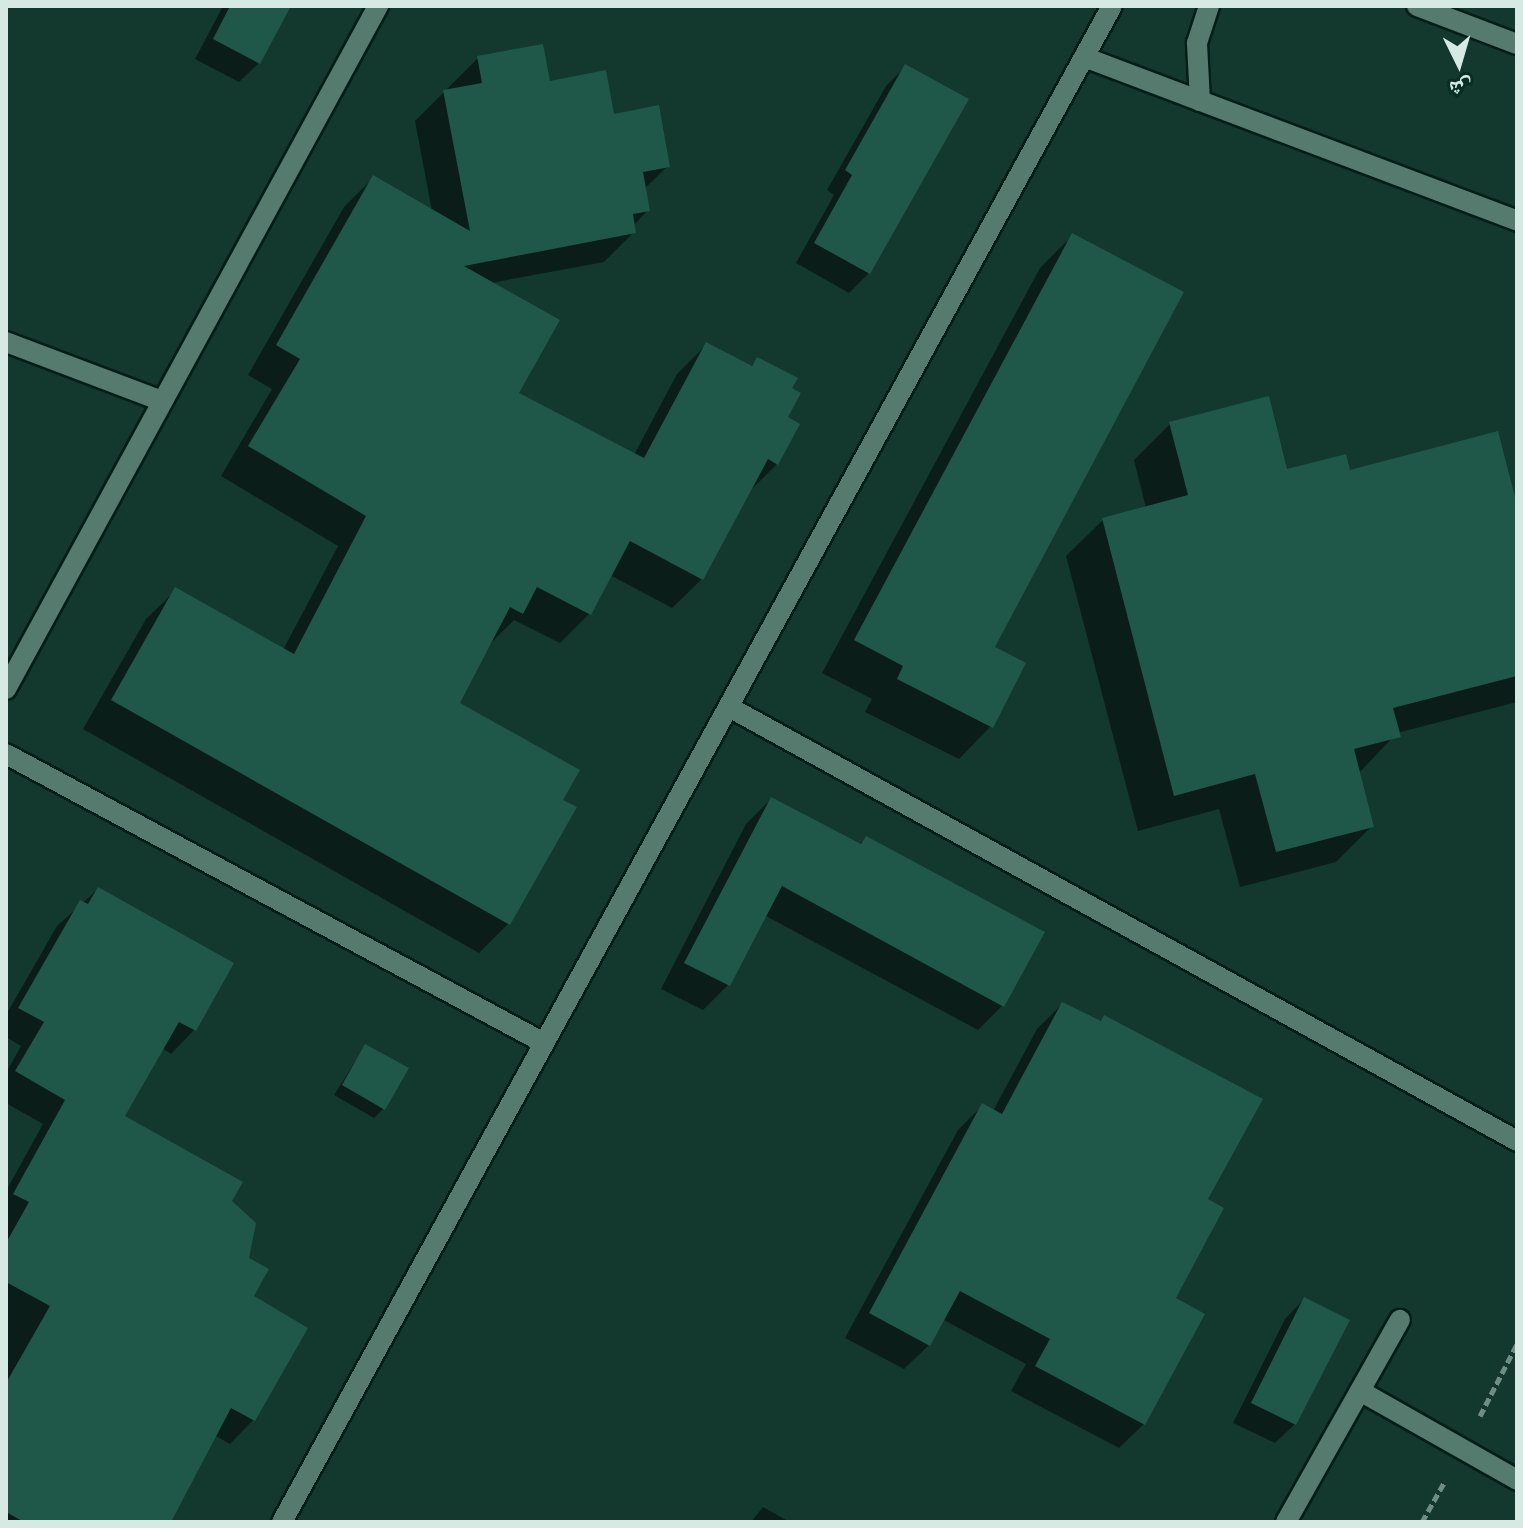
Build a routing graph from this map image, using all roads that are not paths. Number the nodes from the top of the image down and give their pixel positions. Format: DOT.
graph roads {
  1 [pos="378,6"];
  2 [pos="1112,6"];
  3 [pos="1209,6"];
  4 [pos="1417,6"];
  5 [pos="1517,44"];
  6 [pos="1084,57"];
  7 [pos="1200,101"];
  8 [pos="1517,221"];
  9 [pos="6,342"];
  10 [pos="162,401"];
  11 [pos="6,689"];
  12 [pos="729,707"];
  13 [pos="6,754"];
  14 [pos="544,1043"];
  15 [pos="1517,1141"];
  16 [pos="1400,1320"];
  17 [pos="1360,1391"];
  18 [pos="1517,1480"];
  19 [pos="282,1522"];
  20 [pos="1286,1522"];
  1 -- 10 [label="street"];
  2 -- 6 [label="street"];
  3 -- 7 [label="street"];
  4 -- 5 [label="street"];
  6 -- 7 [label="street"];
  6 -- 12 [label="street"];
  7 -- 8 [label="street"];
  9 -- 10 [label="street"];
  10 -- 11 [label="street"];
  12 -- 14 [label="street"];
  12 -- 15 [label="street"];
  13 -- 14 [label="street"];
  14 -- 19 [label="street"];
  16 -- 17 [label="street"];
  17 -- 18 [label="street"];
  17 -- 20 [label="street"];
}
